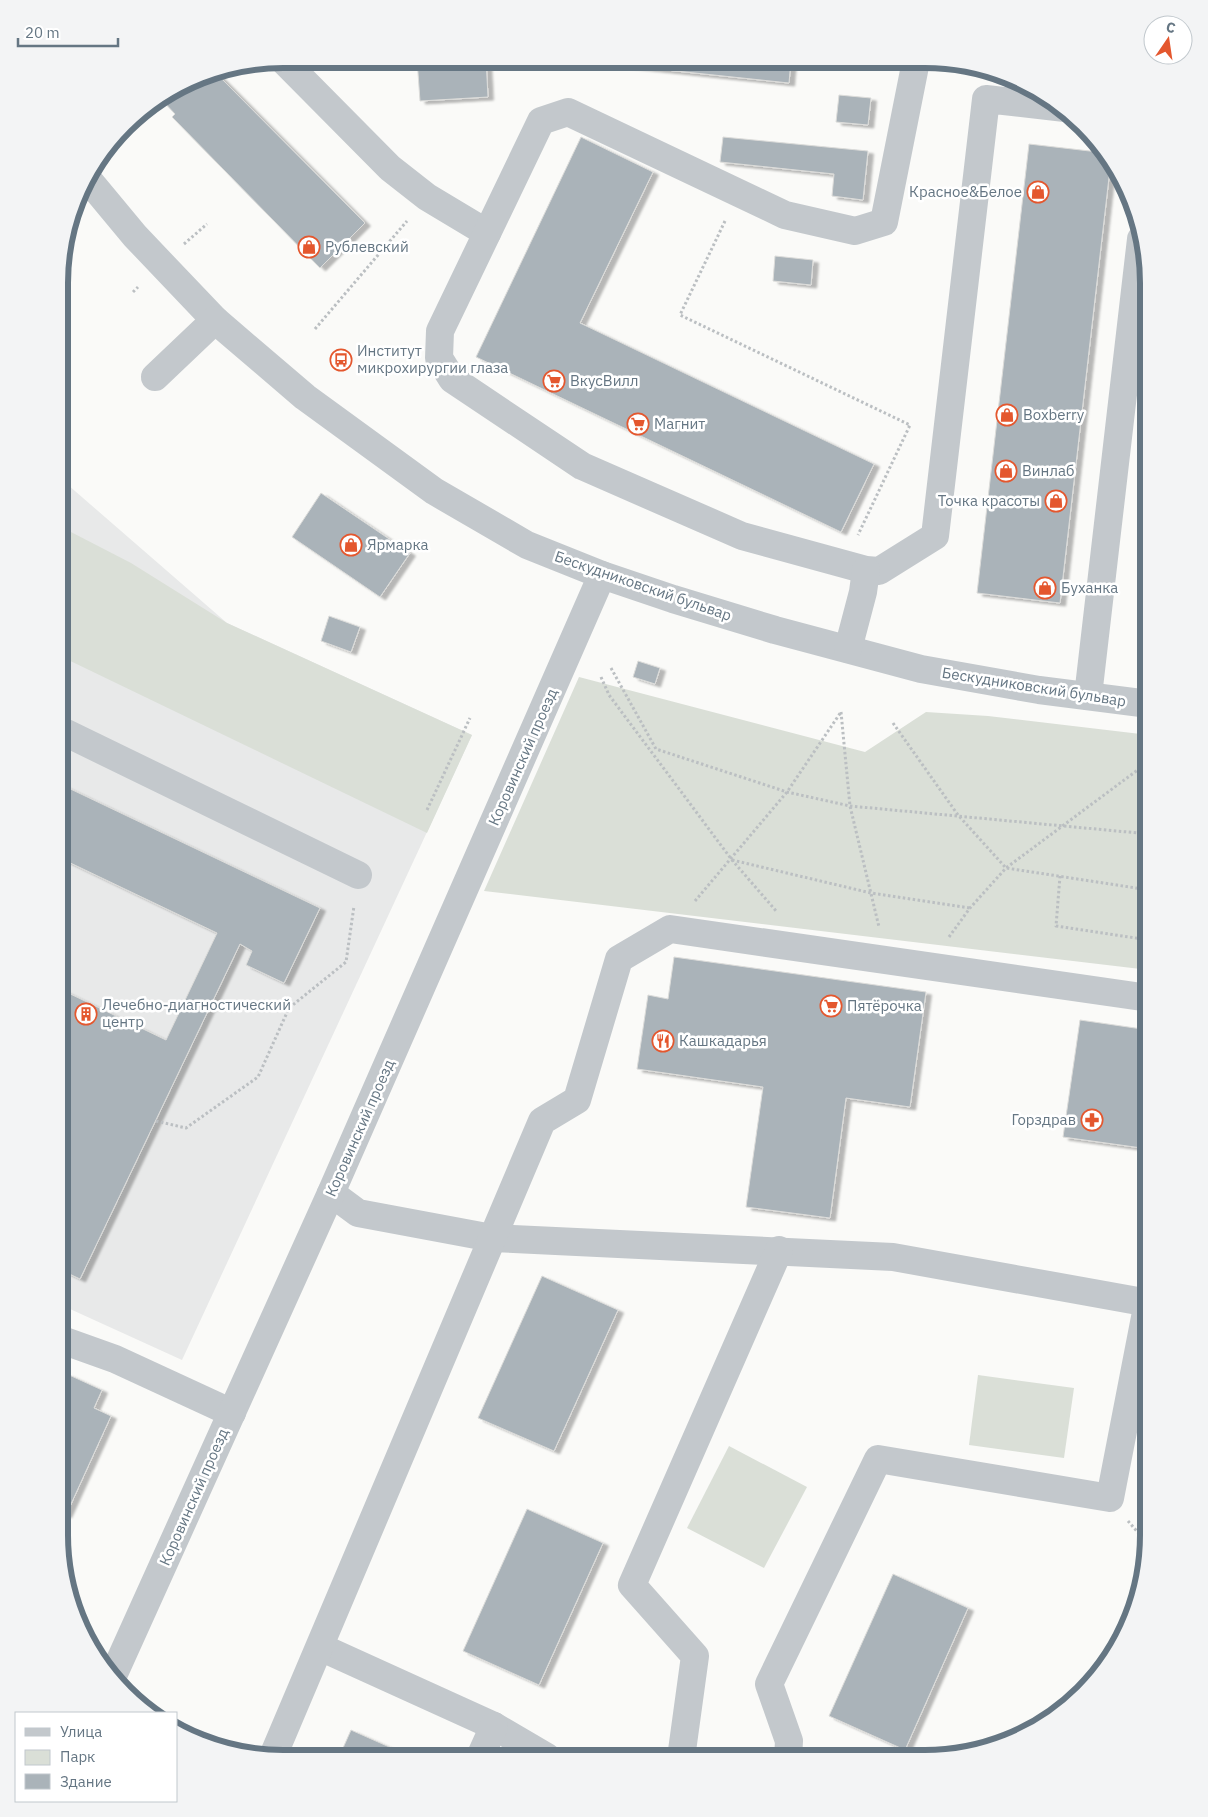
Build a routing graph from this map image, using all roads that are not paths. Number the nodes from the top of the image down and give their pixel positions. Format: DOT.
graph roads {
  1 [pos="291,68"];
  2 [pos="915,68"];
  3 [pos="1048,106"];
  4 [pos="92,184"];
  5 [pos="487,233"];
  6 [pos="1139,255"];
  7 [pos="216,320"];
  8 [pos="155,377"];
  9 [pos="855,567"];
  10 [pos="602,575"];
  11 [pos="848,649"];
  12 [pos="1088,696"];
  13 [pos="1140,703"];
  14 [pos="68,734"];
  15 [pos="358,875"];
  16 [pos="1140,997"];
  17 [pos="331,1194"];
  18 [pos="492,1238"];
  19 [pos="779,1250"];
  20 [pos="1140,1300"];
  21 [pos="68,1343"];
  22 [pos="1140,1347"];
  23 [pos="232,1413"];
  24 [pos="320,1646"];
  25 [pos="116,1670"];
  26 [pos="494,1726"];
  27 [pos="276,1750"];
  28 [pos="483,1750"];
  29 [pos="535,1750"];
  30 [pos="681,1750"];
  31 [pos="788,1750"];
  1 -- 5 [label="street"];
  2 -- 5 [label="street"];
  3 -- 9 [label="street"];
  4 -- 7 [label="street, Бескудниковский бульвар"];
  5 -- 9 [label="street"];
  6 -- 12 [label="street"];
  7 -- 8 [label="street"];
  7 -- 10 [label="street, Бескудниковский бульвар"];
  9 -- 11 [label="street"];
  10 -- 11 [label="street, Бескудниковский бульвар"];
  10 -- 17 [label="street, Коровинский проезд"];
  11 -- 12 [label="street, Бескудниковский бульвар"];
  12 -- 13 [label="street, Бескудниковский бульвар"];
  14 -- 15 [label="street"];
  16 -- 18 [label="street"];
  17 -- 18 [label="street"];
  17 -- 23 [label="street, Коровинский проезд"];
  18 -- 19 [label="street"];
  18 -- 24 [label="street"];
  19 -- 20 [label="street"];
  19 -- 30 [label="street"];
  21 -- 23 [label="street"];
  22 -- 31 [label="street"];
  23 -- 25 [label="street, Коровинский проезд"];
  24 -- 26 [label="street"];
  24 -- 27 [label="street"];
  26 -- 28 [label="street"];
  26 -- 29 [label="street"];
}
